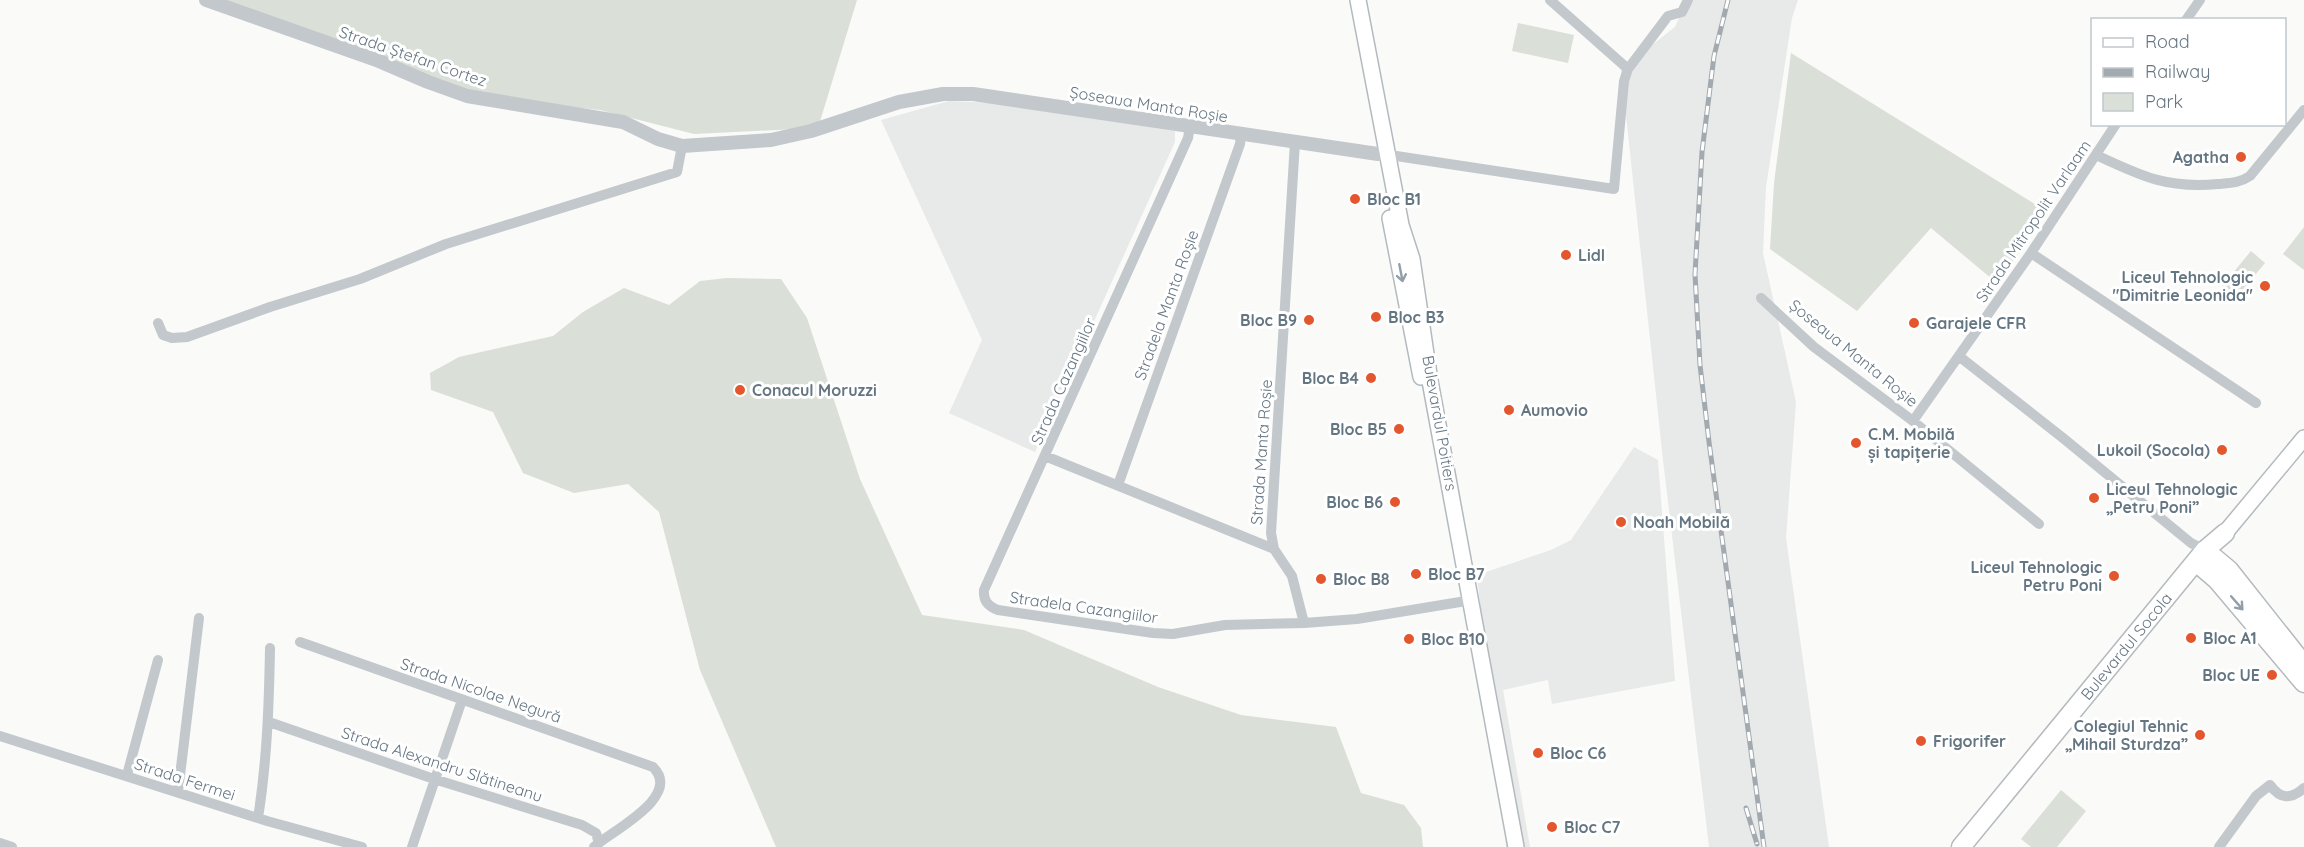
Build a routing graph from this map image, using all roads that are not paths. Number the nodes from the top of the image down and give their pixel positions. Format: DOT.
graph roads {
  1 [pos="206,0"];
  2 [pos="1349,0"];
  3 [pos="1358,0"];
  4 [pos="1550,0"];
  5 [pos="1688,0"];
  6 [pos="2200,0"];
  7 [pos="2187,18"];
  8 [pos="1628,69"];
  9 [pos="2304,110"];
  10 [pos="1190,126"];
  11 [pos="2115,126"];
  12 [pos="1241,135"];
  13 [pos="1295,142"];
  14 [pos="682,146"];
  15 [pos="1383,154"];
  16 [pos="2096,155"];
  17 [pos="2031,253"];
  18 [pos="1761,298"];
  19 [pos="158,323"];
  20 [pos="1960,357"];
  21 [pos="2256,403"];
  22 [pos="1913,421"];
  23 [pos="2301,448"];
  24 [pos="1045,456"];
  25 [pos="1118,485"];
  26 [pos="2039,524"];
  27 [pos="2225,534"];
  28 [pos="1274,549"];
  29 [pos="2201,556"];
  30 [pos="1467,601"];
  31 [pos="199,618"];
  32 [pos="1304,623"];
  33 [pos="300,642"];
  34 [pos="270,648"];
  35 [pos="158,660"];
  36 [pos="2304,665"];
  37 [pos="2304,683"];
  38 [pos="462,700"];
  39 [pos="269,722"];
  40 [pos="0,736"];
  41 [pos="127,775"];
  42 [pos="434,779"];
  43 [pos="2304,788"];
  44 [pos="178,792"];
  45 [pos="258,818"];
  46 [pos="0,843"];
  47 [pos="596,845"];
  48 [pos="1968,845"];
  49 [pos="12,847"];
  50 [pos="362,847"];
  51 [pos="412,847"];
  52 [pos="1507,847"];
  53 [pos="1516,847"];
  54 [pos="2219,847"];
  1 -- 14 [label="street, Strada Ștefan Cortez"];
  2 -- 15 [label="main road, Bulevardul Poitiers"];
  3 -- 15 [label="main road, Bulevardul Poitiers"];
  4 -- 8 [label="street"];
  5 -- 8 [label="street"];
  6 -- 7 [label="street"];
  8 -- 15 [label="street, Șoseaua Manta Roșie"];
  9 -- 16 [label="street"];
  10 -- 12 [label="street, Șoseaua Manta Roșie"];
  10 -- 14 [label="street, Șoseaua Manta Roșie"];
  10 -- 24 [label="street, Strada Cazangiilor"];
  11 -- 16 [label="street, Strada Mitropolit Varlaam"];
  12 -- 13 [label="street, Șoseaua Manta Roșie"];
  12 -- 25 [label="street, Stradela Manta Roșie"];
  13 -- 15 [label="street, Șoseaua Manta Roșie"];
  13 -- 28 [label="street, Strada Manta Roșie"];
  14 -- 19 [label="street"];
  15 -- 30 [label="main road, Bulevardul Poitiers"];
  16 -- 17 [label="street, Strada Mitropolit Varlaam"];
  17 -- 20 [label="street, Strada Mitropolit Varlaam"];
  17 -- 21 [label="street"];
  18 -- 22 [label="street, Șoseaua Manta Roșie"];
  20 -- 22 [label="street, Strada Mitropolit Varlaam"];
  20 -- 29 [label="street"];
  22 -- 26 [label="street, Șoseaua Manta Roșie"];
  23 -- 27 [label="main road, Bulevardul Socola"];
  24 -- 25 [label="street, Strada Cazangiilor"];
  24 -- 32 [label="street, Stradela Cazangiilor"];
  25 -- 28 [label="street, Strada Cazangiilor"];
  27 -- 29 [label="main road, Bulevardul Socola"];
  28 -- 32 [label="street, Strada Manta Roșie"];
  29 -- 36 [label="main road"];
  29 -- 37 [label="main road, one-way"];
  29 -- 48 [label="main road, Bulevardul Socola"];
  30 -- 32 [label="street"];
  30 -- 52 [label="main road, Bulevardul Poitiers"];
  30 -- 53 [label="main road, Bulevardul Poitiers"];
  31 -- 44 [label="street"];
  33 -- 38 [label="street, Strada Nicolae Negură"];
  34 -- 39 [label="street"];
  35 -- 41 [label="street"];
  38 -- 42 [label="street"];
  38 -- 47 [label="street, Strada Nicolae Negură"];
  39 -- 42 [label="street, Strada Alexandru Slătineanu"];
  39 -- 45 [label="street"];
  40 -- 41 [label="street, Strada Fermei"];
  41 -- 44 [label="street, Strada Fermei"];
  42 -- 47 [label="street, Strada Alexandru Slătineanu"];
  42 -- 51 [label="street"];
  43 -- 54 [label="street"];
  44 -- 45 [label="street, Strada Fermei"];
  45 -- 50 [label="street, Strada Fermei"];
  46 -- 49 [label="street"];
}
